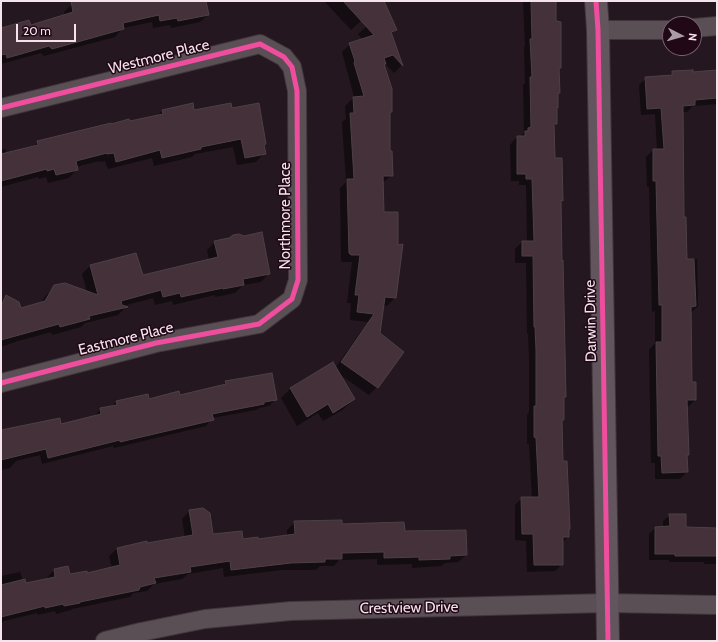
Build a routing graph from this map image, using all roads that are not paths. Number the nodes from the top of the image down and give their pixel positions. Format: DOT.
graph roads {
  1 [pos="596,1"];
  2 [pos="717,26"];
  3 [pos="702,27"];
  4 [pos="598,30"];
  5 [pos="662,30"];
  6 [pos="297,91"];
  7 [pos="1,108"];
  8 [pos="259,324"];
  9 [pos="1,383"];
  10 [pos="607,603"];
  11 [pos="717,605"];
  12 [pos="105,641"];
  13 [pos="608,641"];
  1 -- 4 [label="street, Darwin Drive"];
  2 -- 3 [label="street"];
  4 -- 5 [label="street"];
  4 -- 10 [label="street, Darwin Drive"];
  6 -- 7 [label="street, Westmore Place"];
  6 -- 8 [label="street, Northmore Place"];
  8 -- 9 [label="street, Eastmore Place"];
  10 -- 11 [label="street, Crestview Drive"];
  10 -- 12 [label="street, Crestview Drive"];
  10 -- 13 [label="street, Darwin Drive"];
}
